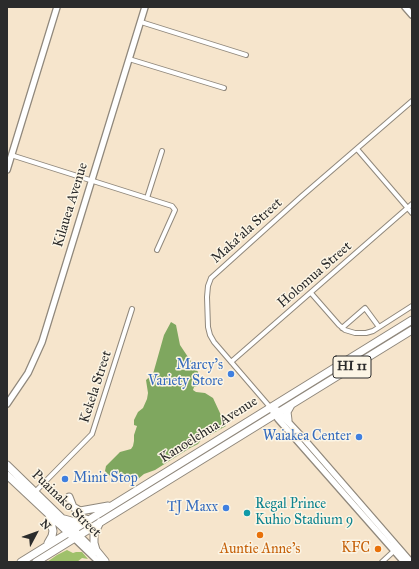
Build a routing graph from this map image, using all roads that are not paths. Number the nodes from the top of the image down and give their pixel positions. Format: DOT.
graph roads {
  1 [pos="57,7"];
  2 [pos="145,7"];
  3 [pos="405,7"];
  4 [pos="412,15"];
  5 [pos="141,22"];
  6 [pos="246,55"];
  7 [pos="129,59"];
  8 [pos="224,88"];
  9 [pos="412,101"];
  10 [pos="357,149"];
  11 [pos="162,151"];
  12 [pos="12,155"];
  13 [pos="7,170"];
  14 [pos="92,181"];
  15 [pos="147,198"];
  16 [pos="412,204"];
  17 [pos="408,208"];
  18 [pos="412,213"];
  19 [pos="157,250"];
  20 [pos="311,293"];
  21 [pos="412,306"];
  22 [pos="132,309"];
  23 [pos="412,320"];
  24 [pos="379,327"];
  25 [pos="342,328"];
  26 [pos="412,330"];
  27 [pos="231,362"];
  28 [pos="7,404"];
  29 [pos="292,405"];
  30 [pos="271,407"];
  31 [pos="277,413"];
  32 [pos="288,420"];
  33 [pos="7,465"];
  34 [pos="7,475"];
  35 [pos="32,494"];
  36 [pos="69,497"];
  37 [pos="114,505"];
  38 [pos="102,513"];
  39 [pos="49,514"];
  40 [pos="57,514"];
  41 [pos="100,522"];
  42 [pos="74,534"];
  43 [pos="44,547"];
  44 [pos="396,549"];
  45 [pos="21,562"];
  46 [pos="36,562"];
  47 [pos="104,562"];
  48 [pos="382,562"];
  49 [pos="404,562"];
  50 [pos="411,562"];
  1 -- 12 [label="street"];
  2 -- 5 [label="street, Kilauea Avenue"];
  3 -- 4 [label="street"];
  5 -- 6 [label="street"];
  5 -- 7 [label="street, Kilauea Avenue"];
  7 -- 8 [label="street"];
  7 -- 14 [label="street, Kilauea Avenue"];
  9 -- 10 [label="street, Maka‘ala Street"];
  10 -- 17 [label="street"];
  10 -- 27 [label="street, Maka‘ala Street"];
  11 -- 15 [label="street"];
  12 -- 13 [label="street"];
  12 -- 14 [label="street"];
  14 -- 15 [label="street"];
  14 -- 28 [label="street, Kilauea Avenue"];
  15 -- 19 [label="street"];
  16 -- 17 [label="street, Holomua Street"];
  17 -- 18 [label="street"];
  17 -- 20 [label="street, Holomua Street"];
  20 -- 25 [label="street"];
  20 -- 27 [label="street, Holomua Street"];
  21 -- 24 [label="street"];
  22 -- 35 [label="street, Kekela Street"];
  23 -- 30 [label="highway, Kanoelehua Avenue / HI 11"];
  24 -- 25 [label="street"];
  24 -- 25 [label="street"];
  26 -- 29 [label="highway, Kanoelehua Avenue / HI 11"];
  27 -- 30 [label="street, Maka‘ala Street"];
  29 -- 31 [label="highway, Kanoelehua Avenue / HI 11"];
  29 -- 32 [label="highway"];
  30 -- 31 [label="street"];
  30 -- 37 [label="highway, Kanoelehua Avenue / HI 11"];
  31 -- 32 [label="street"];
  31 -- 41 [label="highway, Kanoelehua Avenue / HI 11"];
  31 -- 44 [label="street"];
  32 -- 44 [label="street"];
  33 -- 35 [label="highway, Puainako Street"];
  34 -- 35 [label="highway, Puainako Street"];
  35 -- 39 [label="highway, Puainako Street"];
  35 -- 40 [label="highway, Puainako Street"];
  36 -- 37 [label="highway"];
  37 -- 38 [label="highway, Kanoelehua Avenue / HI 11"];
  38 -- 40 [label="highway"];
  38 -- 42 [label="highway, Kanoelehua Avenue / HI 11"];
  39 -- 42 [label="highway, Puainako Street"];
  39 -- 43 [label="highway"];
  40 -- 42 [label="highway, Puainako Street"];
  41 -- 42 [label="highway, Kanoelehua Avenue / HI 11"];
  41 -- 47 [label="highway"];
  42 -- 43 [label="highway, Kanoelehua Avenue / HI 11"];
  42 -- 46 [label="highway, Kanoelehua Avenue / HI 11"];
  42 -- 47 [label="street, Puainako Street"];
  43 -- 45 [label="highway, Kanoelehua Avenue / HI 11"];
  44 -- 48 [label="street"];
  44 -- 49 [label="street"];
  44 -- 50 [label="street"];
}
